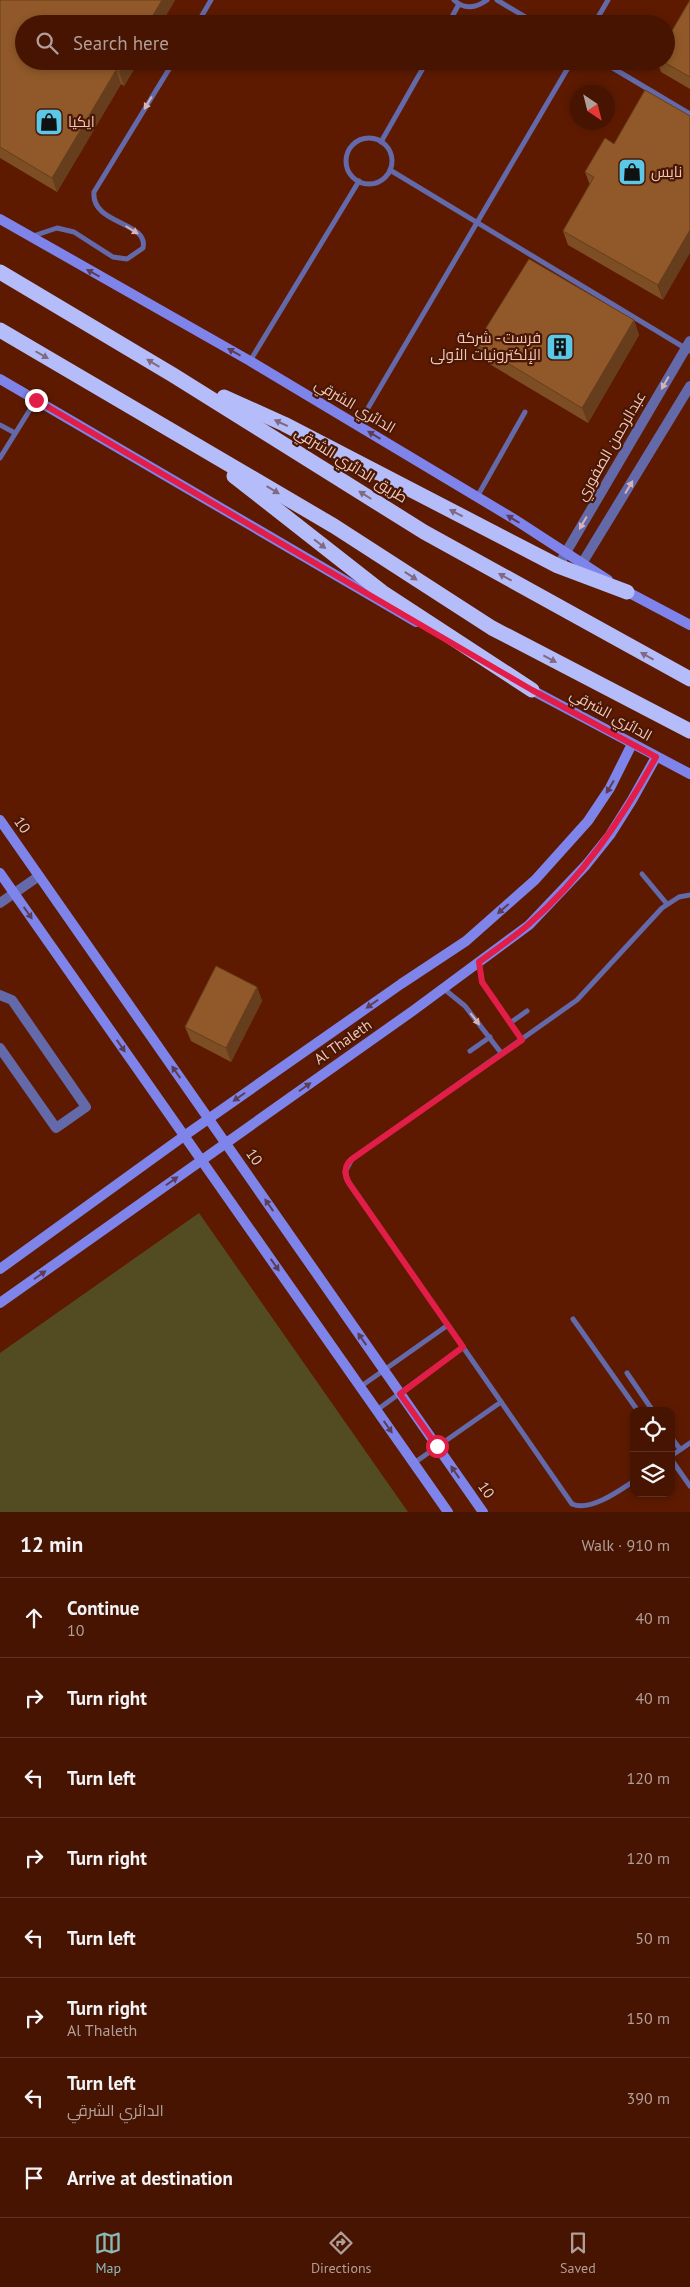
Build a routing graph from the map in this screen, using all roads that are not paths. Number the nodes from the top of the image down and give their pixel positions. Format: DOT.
graph roads {
  1 [pos="211,0"];
  2 [pos="454,0"];
  3 [pos="487,0"];
  4 [pos="497,0"];
  5 [pos="608,0"];
  6 [pos="459,4"];
  7 [pos="202,15"];
  8 [pos="453,15"];
  9 [pos="522,15"];
  10 [pos="599,15"];
  11 [pos="169,70"];
  12 [pos="422,70"];
  13 [pos="567,70"];
  14 [pos="616,70"];
  15 [pos="690,114"];
  16 [pos="381,142"];
  17 [pos="390,170"];
  18 [pos="359,181"];
  19 [pos="0,219"];
  20 [pos="477,222"];
  21 [pos="30,237"];
  22 [pos="0,272"];
  23 [pos="0,330"];
  24 [pos="689,347"];
  25 [pos="250,361"];
  26 [pos="173,375"];
  27 [pos="0,379"];
  28 [pos="690,386"];
  29 [pos="36,400"];
  30 [pos="525,412"];
  31 [pos="0,425"];
  32 [pos="358,426"];
  33 [pos="15,434"];
  34 [pos="185,438"];
  35 [pos="0,458"];
  36 [pos="477,497"];
  37 [pos="566,552"];
  38 [pos="558,566"];
  39 [pos="580,568"];
  40 [pos="627,592"];
  41 [pos="690,625"];
  42 [pos="690,679"];
  43 [pos="532,690"];
  44 [pos="690,731"];
  45 [pos="632,744"];
  46 [pos="656,757"];
  47 [pos="690,774"];
  48 [pos="0,820"];
  49 [pos="0,873"];
  50 [pos="642,874"];
  51 [pos="39,876"];
  52 [pos="14,894"];
  53 [pos="690,895"];
  54 [pos="0,903"];
  55 [pos="667,904"];
  56 [pos="479,962"];
  57 [pos="444,988"];
  58 [pos="0,995"];
  59 [pos="527,1011"];
  60 [pos="510,1023"];
  61 [pos="490,1037"];
  62 [pos="522,1040"];
  63 [pos="0,1048"];
  64 [pos="470,1051"];
  65 [pos="502,1054"];
  66 [pos="209,1119"];
  67 [pos="184,1136"];
  68 [pos="225,1143"];
  69 [pos="201,1160"];
  70 [pos="0,1269"];
  71 [pos="0,1303"];
  72 [pos="573,1318"];
  73 [pos="448,1325"];
  74 [pos="463,1347"];
  75 [pos="384,1370"];
  76 [pos="627,1373"];
  77 [pos="360,1387"];
  78 [pos="400,1394"];
  79 [pos="501,1402"];
  80 [pos="635,1407"];
  81 [pos="650,1407"];
  82 [pos="376,1410"];
  83 [pos="675,1442"];
  84 [pos="690,1443"];
  85 [pos="437,1446"];
  86 [pos="680,1449"];
  87 [pos="675,1453"];
  88 [pos="414,1463"];
  89 [pos="675,1463"];
  90 [pos="630,1484"];
  91 [pos="690,1486"];
  92 [pos="448,1512"];
  93 [pos="483,1512"];
  1 -- 7 [label="lane"];
  2 -- 6 [label="lane"];
  3 -- 6 [label="lane"];
  4 -- 9 [label="lane"];
  5 -- 10 [label="lane"];
  6 -- 8 [label="lane"];
  11 -- 21 [label="lane, one-way"];
  12 -- 16 [label="lane"];
  13 -- 20 [label="lane"];
  14 -- 15 [label="lane"];
  16 -- 17 [label="lane"];
  16 -- 18 [label="lane"];
  17 -- 18 [label="lane"];
  17 -- 20 [label="lane"];
  18 -- 25 [label="lane"];
  19 -- 21 [label="street, الدائري الشرقي"];
  20 -- 24 [label="lane"];
  20 -- 32 [label="lane"];
  25 -- 21 [label="street, الدائري الشرقي, one-way"];
  26 -- 22 [label="highway, طريق الدائري الشرقي, one-way"];
  23 -- 34 [label="highway, one-way"];
  24 -- 37 [label="street, عبدالرحمن الصفوري, one-way"];
  25 -- 32 [label="street, الدائري الشرقي"];
  38 -- 26 [label="highway, one-way"];
  42 -- 26 [label="highway, طريق الدائري الشرقي, one-way"];
  27 -- 29 [label="street, الدائري الشرقي"];
  39 -- 28 [label="street, one-way"];
  29 -- 33 [label="lane"];
  29 -- 43 [label="street, الدائري الشرقي"];
  30 -- 36 [label="lane"];
  31 -- 33 [label="lane"];
  36 -- 32 [label="street, الدائري الشرقي, one-way"];
  33 -- 35 [label="lane"];
  34 -- 43 [label="highway, one-way"];
  34 -- 44 [label="highway, one-way"];
  37 -- 36 [label="street, الدائري الشرقي, one-way"];
  37 -- 38 [label="street, عبدالرحمن الصفوري"];
  37 -- 39 [label="street, الدائري الشرقي"];
  38 -- 39 [label="highway"];
  39 -- 40 [label="highway"];
  40 -- 41 [label="street"];
  43 -- 45 [label="street, الدائري الشرقي"];
  45 -- 46 [label="street, الدائري الشرقي"];
  45 -- 66 [label="street, Al Thaleth, one-way"];
  46 -- 47 [label="street, الدائري الشرقي"];
  46 -- 56 [label="street, Al Thaleth"];
  48 -- 51 [label="street, 10"];
  49 -- 52 [label="street"];
  50 -- 55 [label="lane"];
  51 -- 52 [label="street"];
  66 -- 51 [label="street, 10, one-way"];
  52 -- 54 [label="street"];
  52 -- 67 [label="street, one-way"];
  53 -- 55 [label="lane"];
  55 -- 62 [label="lane"];
  56 -- 57 [label="street, Al Thaleth"];
  56 -- 60 [label="lane"];
  57 -- 61 [label="lane, one-way"];
  68 -- 57 [label="street, Al Thaleth, one-way"];
  58 -- 63 [label="street"];
  59 -- 60 [label="lane"];
  60 -- 62 [label="lane"];
  61 -- 64 [label="lane"];
  61 -- 65 [label="lane"];
  62 -- 65 [label="lane"];
  65 -- 73 [label="lane"];
  66 -- 67 [label="street, Al Thaleth"];
  66 -- 68 [label="street, 10"];
  67 -- 69 [label="street"];
  67 -- 70 [label="street, Al Thaleth"];
  68 -- 69 [label="street, Al Thaleth"];
  75 -- 68 [label="street, 10, one-way"];
  71 -- 69 [label="street, Al Thaleth, one-way"];
  69 -- 77 [label="street, one-way"];
  72 -- 80 [label="lane"];
  73 -- 74 [label="lane"];
  73 -- 75 [label="lane"];
  74 -- 78 [label="lane"];
  74 -- 79 [label="lane"];
  75 -- 77 [label="lane"];
  75 -- 78 [label="street, 10"];
  76 -- 81 [label="lane"];
  77 -- 82 [label="street"];
  78 -- 82 [label="lane"];
  78 -- 85 [label="street, 10"];
  79 -- 85 [label="lane"];
  79 -- 90 [label="lane"];
  82 -- 88 [label="street, one-way"];
  83 -- 86 [label="lane"];
  84 -- 86 [label="lane"];
  85 -- 88 [label="lane"];
  93 -- 85 [label="street, 10, one-way"];
  86 -- 87 [label="lane"];
  88 -- 92 [label="street"];
  89 -- 91 [label="lane"];
}
